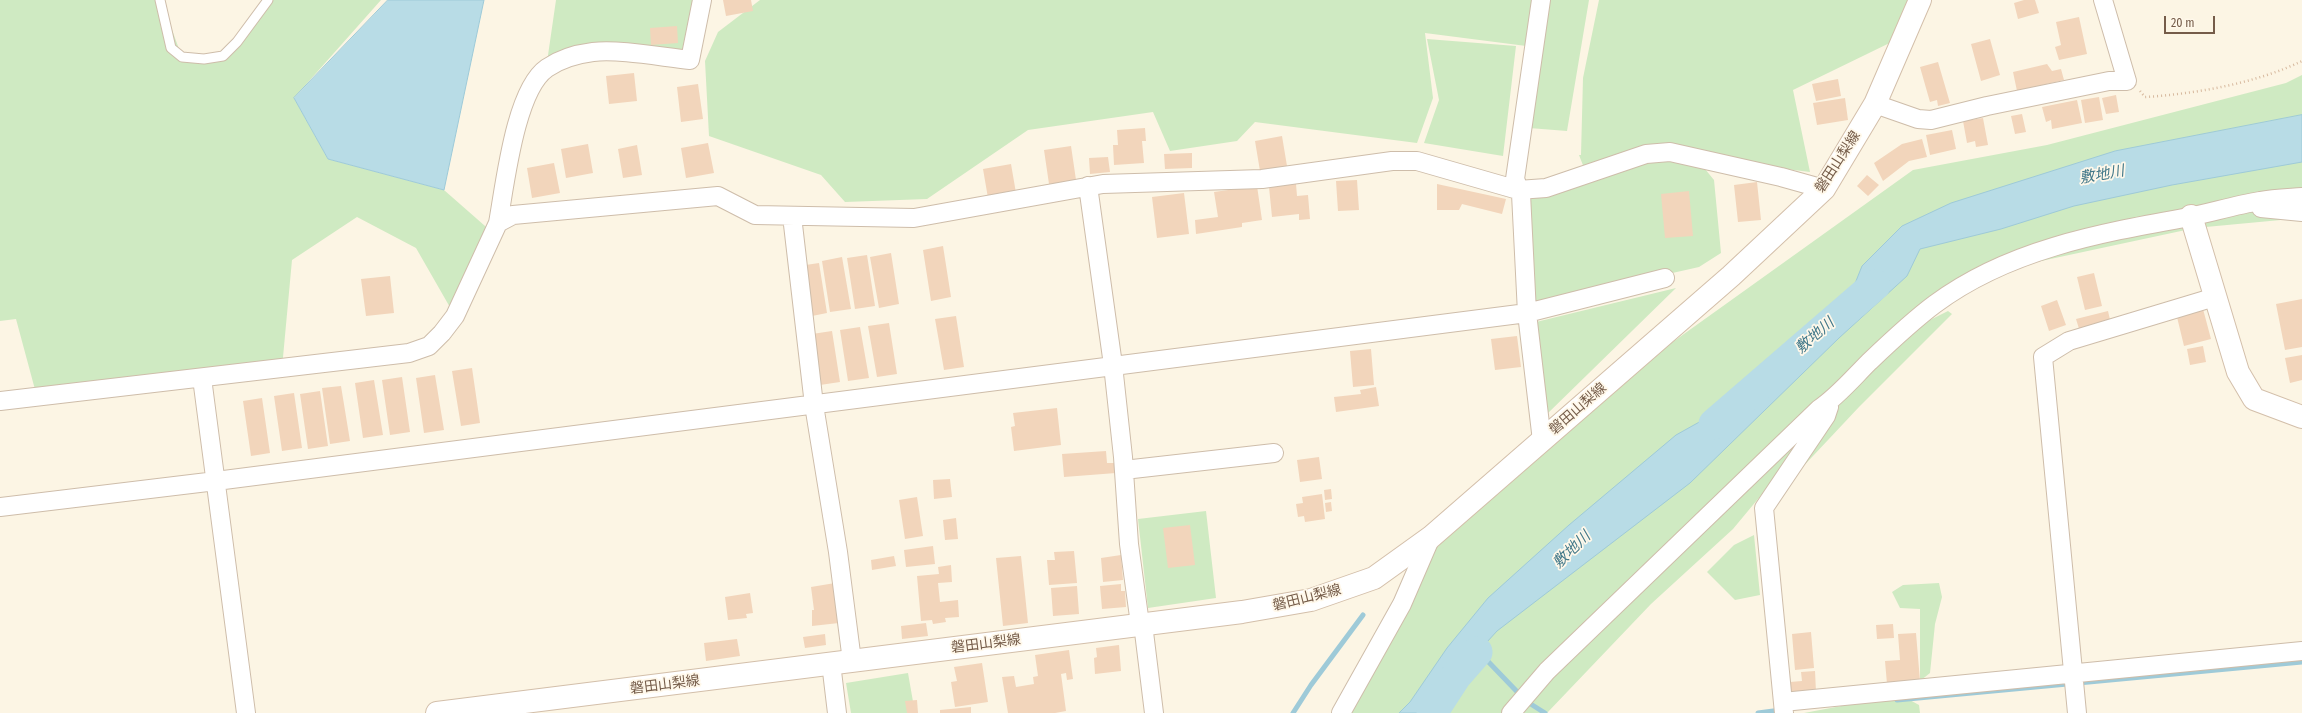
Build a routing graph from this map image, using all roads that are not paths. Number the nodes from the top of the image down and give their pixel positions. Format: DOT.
graph roads {
  1 [pos="160,0"];
  2 [pos="268,0"];
  3 [pos="702,0"];
  4 [pos="1541,0"];
  5 [pos="1920,0"];
  6 [pos="2103,0"];
  7 [pos="1874,104"];
  8 [pos="1088,186"];
  9 [pos="1824,189"];
  10 [pos="1518,190"];
  11 [pos="2302,197"];
  12 [pos="2238,206"];
  13 [pos="2302,212"];
  14 [pos="792,216"];
  15 [pos="2191,216"];
  16 [pos="498,223"];
  17 [pos="1665,278"];
  18 [pos="2215,297"];
  19 [pos="1527,313"];
  20 [pos="1113,365"];
  21 [pos="202,378"];
  22 [pos="0,401"];
  23 [pos="1832,401"];
  24 [pos="814,405"];
  25 [pos="2302,417"];
  26 [pos="1542,441"];
  27 [pos="1274,453"];
  28 [pos="1124,470"];
  29 [pos="216,481"];
  30 [pos="0,507"];
  31 [pos="1431,537"];
  32 [pos="1141,624"];
  33 [pos="2302,651"];
  34 [pos="842,662"];
  35 [pos="2074,674"];
  36 [pos="1783,708"];
  37 [pos="504,709"];
  38 [pos="246,713"];
  39 [pos="437,713"];
  40 [pos="837,713"];
  41 [pos="1154,713"];
  42 [pos="1341,713"];
  43 [pos="1511,713"];
  44 [pos="2077,713"];
  1 -- 2 [label="lane"];
  3 -- 16 [label="street"];
  4 -- 10 [label="street"];
  5 -- 7 [label="main road, 磐田山梨線"];
  6 -- 7 [label="street"];
  7 -- 9 [label="main road, 磐田山梨線"];
  8 -- 10 [label="street"];
  8 -- 14 [label="street"];
  8 -- 20 [label="street"];
  9 -- 10 [label="street"];
  9 -- 26 [label="main road, 磐田山梨線"];
  10 -- 19 [label="street"];
  11 -- 12 [label="street"];
  12 -- 13 [label="street"];
  12 -- 15 [label="street"];
  14 -- 16 [label="street"];
  14 -- 24 [label="street"];
  15 -- 18 [label="main road"];
  15 -- 23 [label="street"];
  16 -- 21 [label="street"];
  17 -- 19 [label="street"];
  18 -- 25 [label="main road"];
  18 -- 35 [label="street"];
  19 -- 20 [label="street"];
  19 -- 26 [label="street"];
  20 -- 24 [label="street"];
  20 -- 28 [label="street"];
  21 -- 22 [label="street"];
  21 -- 29 [label="street"];
  23 -- 36 [label="street"];
  23 -- 43 [label="street"];
  24 -- 29 [label="street"];
  24 -- 34 [label="street"];
  26 -- 31 [label="main road, 磐田山梨線"];
  27 -- 28 [label="street"];
  28 -- 32 [label="street"];
  29 -- 30 [label="street"];
  29 -- 38 [label="street"];
  31 -- 32 [label="main road, 磐田山梨線"];
  31 -- 42 [label="street"];
  32 -- 34 [label="main road, 磐田山梨線"];
  32 -- 41 [label="street"];
  33 -- 35 [label="street"];
  34 -- 37 [label="main road, 磐田山梨線"];
  34 -- 40 [label="street"];
  35 -- 36 [label="street"];
  35 -- 44 [label="street"];
  37 -- 39 [label="main road, 磐田山梨線"];
}
